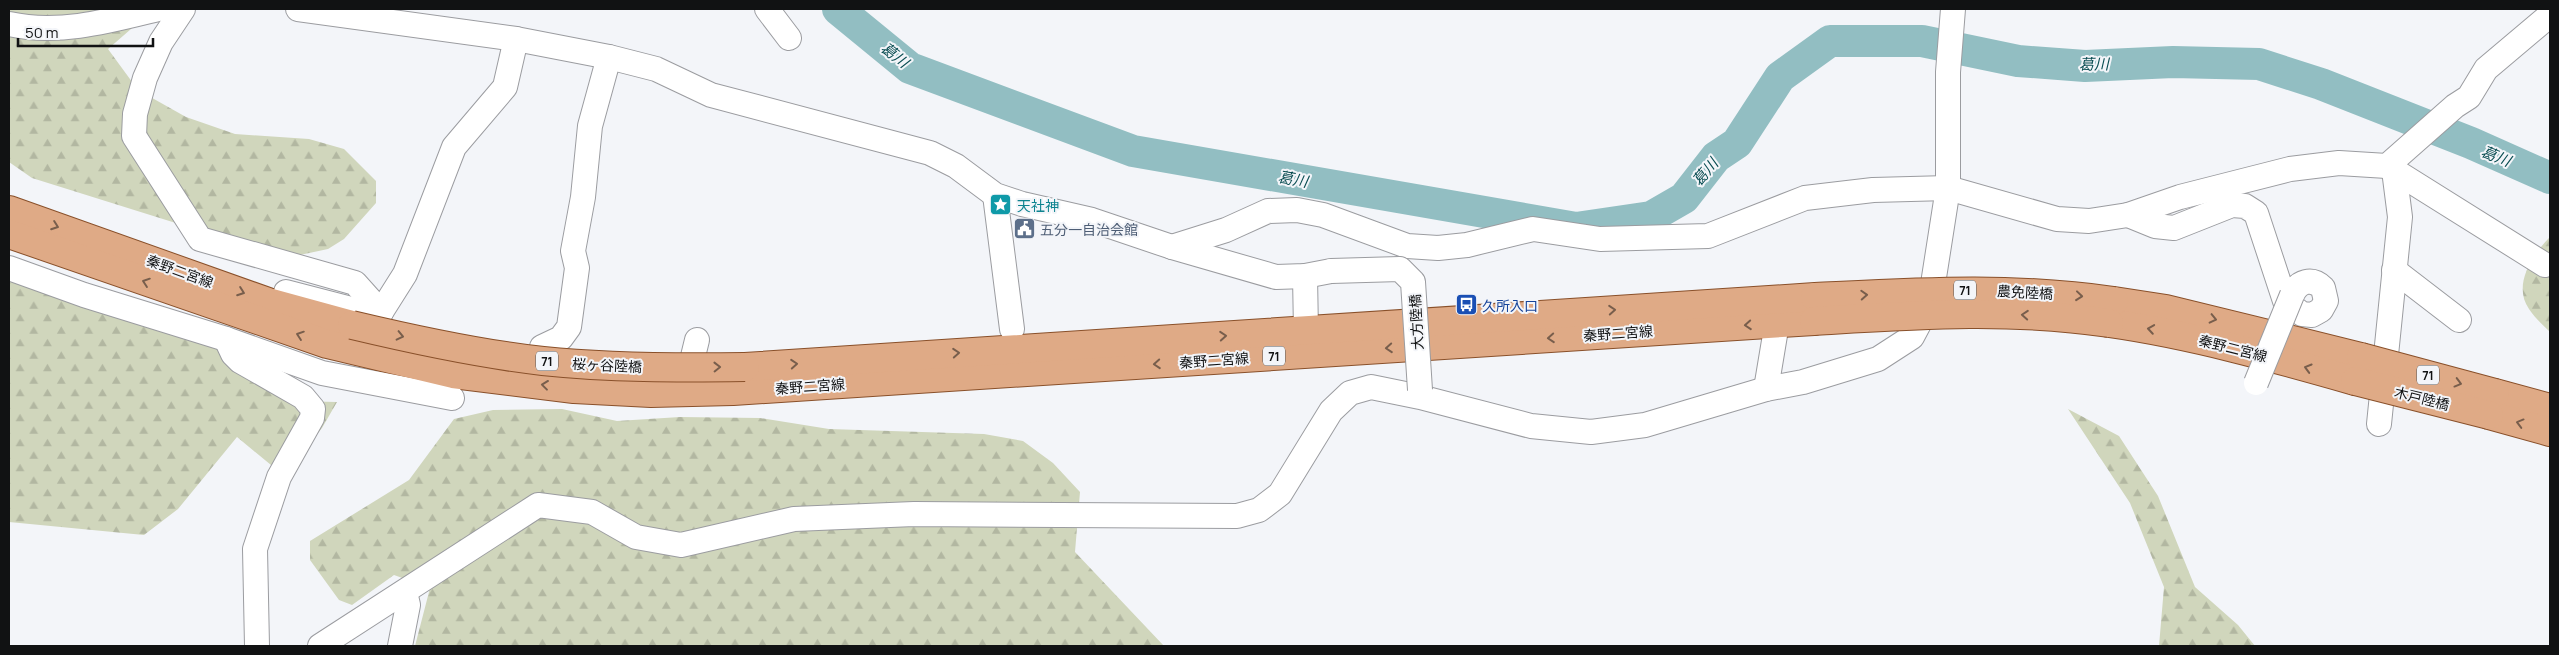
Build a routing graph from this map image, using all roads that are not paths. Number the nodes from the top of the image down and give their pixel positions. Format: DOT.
graph roads {
  1 [pos="158,9"];
  2 [pos="183,9"];
  3 [pos="298,9"];
  4 [pos="767,9"];
  5 [pos="2550,15"];
  6 [pos="1953,17"];
  7 [pos="9,24"];
  8 [pos="790,38"];
  9 [pos="516,39"];
  10 [pos="609,57"];
  11 [pos="2390,168"];
  12 [pos="1948,188"];
  13 [pos="995,195"];
  14 [pos="9,210"];
  15 [pos="2128,214"];
  16 [pos="9,234"];
  17 [pos="1172,247"];
  18 [pos="2545,265"];
  19 [pos="9,268"];
  20 [pos="2394,270"];
  21 [pos="1305,276"];
  22 [pos="286,292"];
  23 [pos="1815,309"];
  24 [pos="1779,311"];
  25 [pos="381,312"];
  26 [pos="2111,312"];
  27 [pos="2459,320"];
  28 [pos="1012,329"];
  29 [pos="1306,330"];
  30 [pos="226,339"];
  31 [pos="342,340"];
  32 [pos="698,340"];
  33 [pos="745,367"];
  34 [pos="2358,369"];
  35 [pos="322,373"];
  36 [pos="2256,383"];
  37 [pos="1766,389"];
  38 [pos="733,392"];
  39 [pos="1420,393"];
  40 [pos="452,398"];
  41 [pos="2492,404"];
  42 [pos="2550,408"];
  43 [pos="2379,424"];
  44 [pos="2550,432"];
  45 [pos="405,592"];
  46 [pos="257,646"];
  47 [pos="320,646"];
  48 [pos="400,646"];
  1 -- 7 [label="street"];
  2 -- 25 [label="street"];
  3 -- 9 [label="street, 大方陸橋"];
  4 -- 8 [label="street"];
  5 -- 11 [label="street"];
  6 -- 12 [label="street"];
  9 -- 10 [label="street, 大方陸橋"];
  9 -- 25 [label="street"];
  10 -- 13 [label="street, 大方陸橋"];
  10 -- 32 [label="street"];
  11 -- 15 [label="street"];
  11 -- 18 [label="street"];
  11 -- 20 [label="street"];
  12 -- 15 [label="street"];
  12 -- 17 [label="street"];
  12 -- 37 [label="street"];
  13 -- 17 [label="street, 大方陸橋"];
  13 -- 28 [label="street"];
  14 -- 31 [label="main road, 秦野二宮線 / 71, one-way"];
  15 -- 36 [label="street, bridge"];
  31 -- 16 [label="main road, 秦野二宮線 / 71, one-way"];
  17 -- 21 [label="street, 大方陸橋"];
  19 -- 30 [label="street"];
  20 -- 27 [label="street"];
  20 -- 43 [label="street"];
  21 -- 29 [label="street"];
  21 -- 39 [label="street, 大方陸橋, bridge"];
  22 -- 25 [label="street"];
  23 -- 24 [label="main road, 秦野二宮線 / 71"];
  23 -- 26 [label="main road, 農免陸橋 / 71, bridge"];
  29 -- 24 [label="main road, 秦野二宮線 / 71, one-way"];
  24 -- 37 [label="street"];
  24 -- 38 [label="main road, 秦野二宮線 / 71, one-way"];
  26 -- 34 [label="main road, 秦野二宮線 / 71"];
  33 -- 29 [label="main road, 秦野二宮線 / 71, one-way"];
  30 -- 35 [label="street"];
  30 -- 46 [label="street"];
  31 -- 33 [label="main road, 桜ヶ谷陸橋 / 71, one-way, bridge"];
  31 -- 35 [label="street"];
  38 -- 31 [label="main road, 桜ヶ谷陸橋 / 71, one-way"];
  34 -- 41 [label="main road, 木戸陸橋 / 71, bridge"];
  35 -- 40 [label="street"];
  37 -- 39 [label="street"];
  39 -- 45 [label="street"];
  41 -- 42 [label="main road, 71"];
  44 -- 41 [label="main road, 71, one-way"];
  45 -- 47 [label="street"];
  45 -- 48 [label="street"];
}
